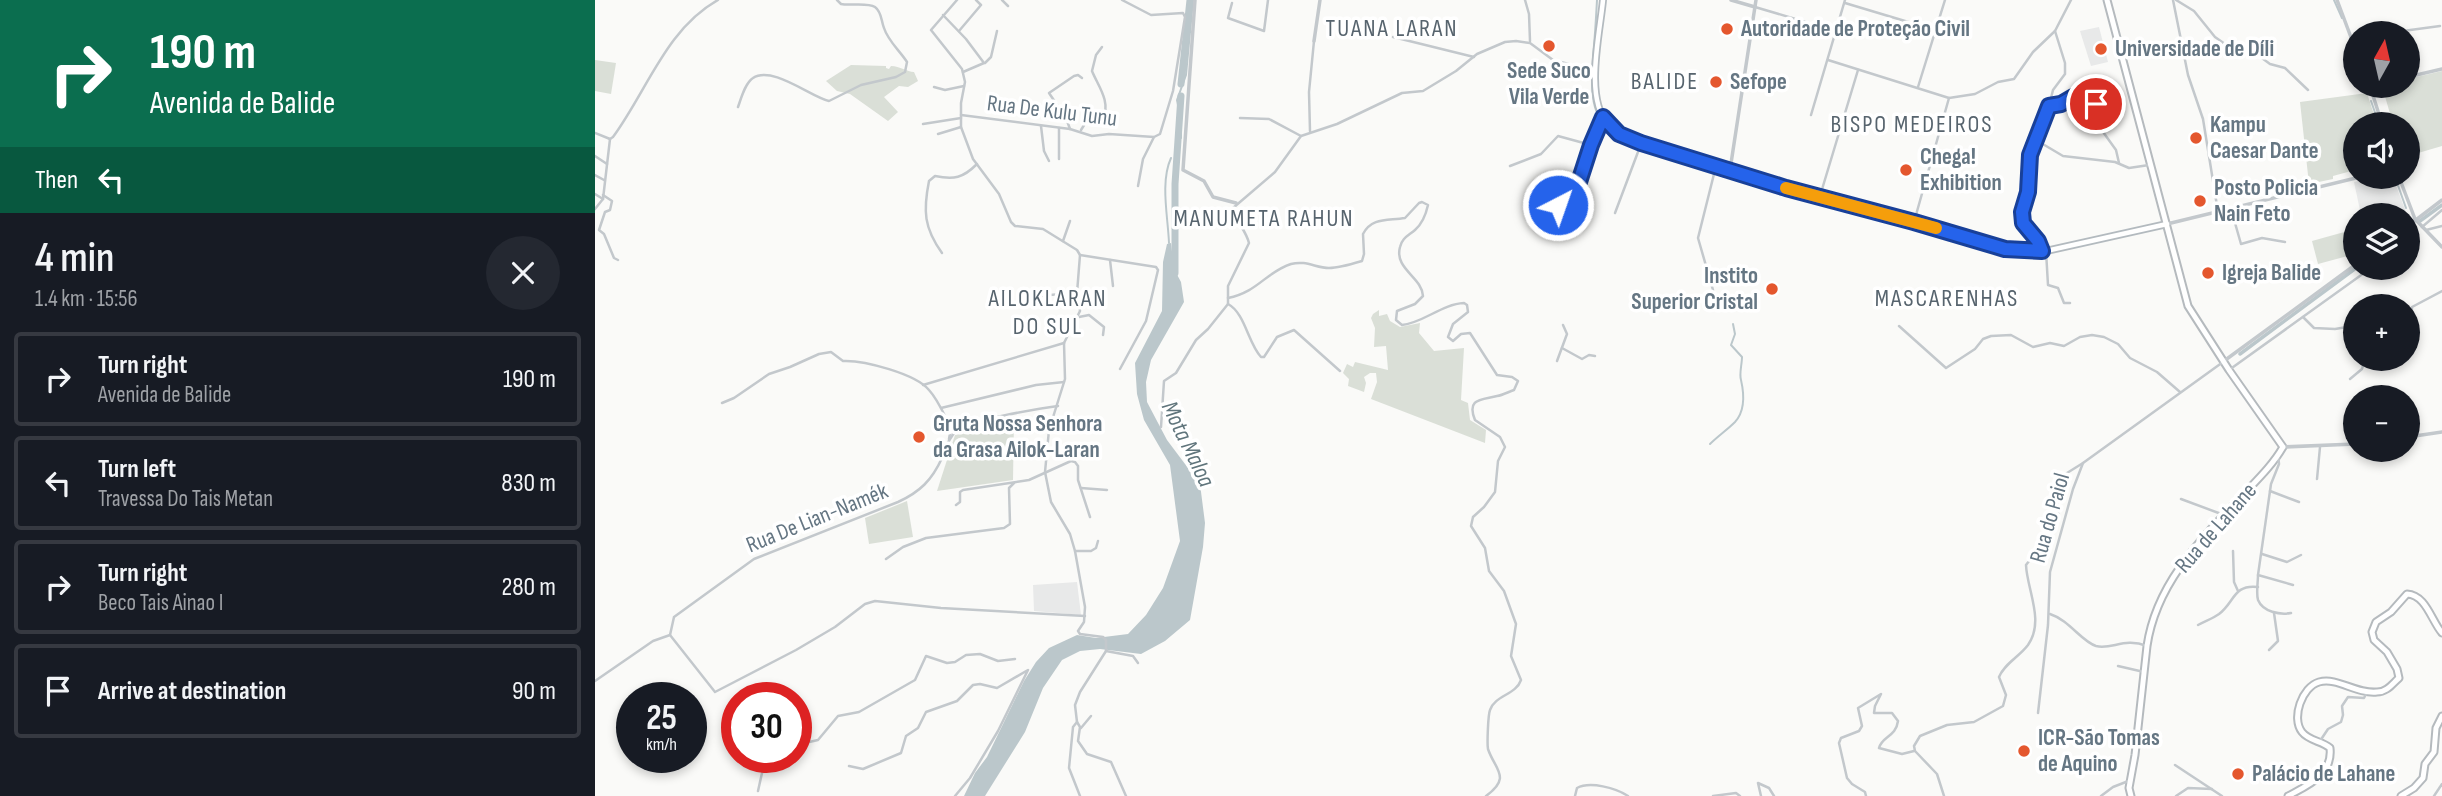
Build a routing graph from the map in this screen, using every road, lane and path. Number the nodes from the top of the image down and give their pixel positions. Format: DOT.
graph roads {
  1 [pos="718,0"];
  2 [pos="837,0"];
  3 [pos="957,0"];
  4 [pos="976,0"];
  5 [pos="1002,0"];
  6 [pos="1122,0"];
  7 [pos="1195,0"];
  8 [pos="1268,0"];
  9 [pos="1320,0"];
  10 [pos="1525,0"];
  11 [pos="1602,0"];
  12 [pos="1731,0"];
  13 [pos="1756,0"];
  14 [pos="1945,0"];
  15 [pos="2071,0"];
  16 [pos="2107,0"];
  17 [pos="2174,0"];
  18 [pos="2337,0"];
  19 [pos="1844,2"];
  20 [pos="1232,3"];
  21 [pos="1008,6"];
  22 [pos="1755,7"];
  23 [pos="943,15"];
  24 [pos="2346,21"];
  25 [pos="2440,26"];
  26 [pos="2420,29"];
  27 [pos="1935,30"];
  28 [pos="959,31"];
  29 [pos="997,31"];
  30 [pos="1836,31"];
  31 [pos="2055,31"];
  32 [pos="1393,37"];
  33 [pos="1314,41"];
  34 [pos="1529,43"];
  35 [pos="1102,47"];
  36 [pos="1474,57"];
  37 [pos="1828,60"];
  38 [pos="984,63"];
  39 [pos="2442,69"];
  40 [pos="1858,70"];
  41 [pos="1596,71"];
  42 [pos="963,72"];
  43 [pos="2420,74"];
  44 [pos="1082,78"];
  45 [pos="964,86"];
  46 [pos="935,87"];
  47 [pos="1918,88"];
  48 [pos="2308,90"];
  49 [pos="1949,98"];
  50 [pos="2049,106"];
  51 [pos="738,107"];
  52 [pos="1811,115"];
  53 [pos="961,116"];
  54 [pos="1603,117"];
  55 [pos="1240,118"];
  56 [pos="923,124"];
  57 [pos="1041,126"];
  58 [pos="961,127"];
  59 [pos="1059,128"];
  60 [pos="1070,129"];
  61 [pos="1080,130"];
  62 [pos="1310,131"];
  63 [pos="595,133"];
  64 [pos="938,134"];
  65 [pos="1301,136"];
  66 [pos="1154,137"];
  67 [pos="610,139"];
  68 [pos="2035,140"];
  69 [pos="1641,143"];
  70 [pos="1591,145"];
  71 [pos="595,156"];
  72 [pos="1059,159"];
  73 [pos="1049,161"];
  74 [pos="2119,163"];
  75 [pos="977,164"];
  76 [pos="608,165"];
  77 [pos="2149,165"];
  78 [pos="1510,166"];
  79 [pos="1716,168"];
  80 [pos="1730,170"];
  81 [pos="595,174"];
  82 [pos="605,181"];
  83 [pos="2343,181"];
  84 [pos="1138,186"];
  85 [pos="595,194"];
  86 [pos="1820,196"];
  87 [pos="603,197"];
  88 [pos="2442,200"];
  89 [pos="1236,203"];
  90 [pos="595,209"];
  91 [pos="2231,209"];
  92 [pos="2442,210"];
  93 [pos="1570,211"];
  94 [pos="2218,212"];
  95 [pos="1615,213"];
  96 [pos="2420,215"];
  97 [pos="1070,221"];
  98 [pos="1914,222"];
  99 [pos="2167,224"];
  100 [pos="2420,224"];
  101 [pos="2442,226"];
  102 [pos="2424,228"];
  103 [pos="1063,241"];
  104 [pos="2285,242"];
  105 [pos="2442,247"];
  106 [pos="2044,251"];
  107 [pos="942,253"];
  108 [pos="1080,255"];
  109 [pos="618,260"];
  110 [pos="1110,260"];
  111 [pos="2343,274"];
  112 [pos="2354,280"];
  113 [pos="1113,286"];
  114 [pos="1713,290"];
  115 [pos="2442,291"];
  116 [pos="1077,293"];
  117 [pos="1035,296"];
  118 [pos="1228,298"];
  119 [pos="2420,302"];
  120 [pos="2070,303"];
  121 [pos="1228,304"];
  122 [pos="1079,317"];
  123 [pos="2303,317"];
  124 [pos="1563,325"];
  125 [pos="1899,326"];
  126 [pos="2343,328"];
  127 [pos="1103,335"];
  128 [pos="1063,342"];
  129 [pos="1562,348"];
  130 [pos="1595,356"];
  131 [pos="1557,361"];
  132 [pos="2223,362"];
  133 [pos="1120,369"];
  134 [pos="2229,370"];
  135 [pos="1341,371"];
  136 [pos="2360,371"];
  137 [pos="2350,379"];
  138 [pos="1064,382"];
  139 [pos="923,385"];
  140 [pos="2180,393"];
  141 [pos="722,403"];
  142 [pos="1058,406"];
  143 [pos="941,408"];
  144 [pos="1161,427"];
  145 [pos="2442,432"];
  146 [pos="2420,435"];
  147 [pos="948,442"];
  148 [pos="2343,445"];
  149 [pos="2283,447"];
  150 [pos="2320,447"];
  151 [pos="2278,455"];
  152 [pos="2083,463"];
  153 [pos="1045,472"];
  154 [pos="2317,479"];
  155 [pos="1017,482"];
  156 [pos="1081,488"];
  157 [pos="1107,490"];
  158 [pos="2270,491"];
  159 [pos="2181,499"];
  160 [pos="2299,502"];
  161 [pos="956,505"];
  162 [pos="2224,515"];
  163 [pos="1090,517"];
  164 [pos="1098,541"];
  165 [pos="1075,551"];
  166 [pos="2233,551"];
  167 [pos="2262,554"];
  168 [pos="2301,555"];
  169 [pos="886,559"];
  170 [pos="2258,575"];
  171 [pos="2293,585"];
  172 [pos="2258,587"];
  173 [pos="2238,591"];
  174 [pos="2274,612"];
  175 [pos="2291,613"];
  176 [pos="2051,614"];
  177 [pos="1085,616"];
  178 [pos="2198,625"];
  179 [pos="2442,633"];
  180 [pos="670,635"];
  181 [pos="2147,646"];
  182 [pos="2269,649"];
  183 [pos="1107,651"];
  184 [pos="1015,659"];
  185 [pos="1138,663"];
  186 [pos="2118,666"];
  187 [pos="2144,672"];
  188 [pos="595,681"];
  189 [pos="2367,692"];
  190 [pos="2038,713"];
  191 [pos="1091,716"];
  192 [pos="2442,716"];
  193 [pos="1077,722"];
  194 [pos="1079,730"];
  195 [pos="812,741"];
  196 [pos="2320,741"];
  197 [pos="1915,751"];
  198 [pos="2175,765"];
  199 [pos="849,766"];
  200 [pos="763,773"];
  201 [pos="2131,780"];
  202 [pos="2442,784"];
  203 [pos="2216,790"];
  204 [pos="758,791"];
  205 [pos="955,796"];
  206 [pos="1080,796"];
  207 [pos="1126,796"];
  208 [pos="1486,796"];
  209 [pos="1575,796"];
  210 [pos="1628,796"];
  211 [pos="1713,796"];
  212 [pos="1740,796"];
  213 [pos="1761,796"];
  214 [pos="1774,796"];
  215 [pos="1865,796"];
  216 [pos="1944,796"];
  217 [pos="2101,796"];
  218 [pos="2131,796"];
  219 [pos="2176,796"];
  220 [pos="2222,796"];
  221 [pos="2288,796"];
  222 [pos="2401,796"];
  223 [pos="2434,796"];
  1 -- 67 [label="street"];
  2 -- 51 [label="street"];
  3 -- 23 [label="street"];
  4 -- 28 [label="street"];
  5 -- 21 [label="street"];
  6 -- 66 [label="street"];
  7 -- 89 [label="street"];
  8 -- 20 [label="street"];
  9 -- 33 [label="street"];
  10 -- 34 [label="street"];
  11 -- 41 [label="main road"];
  12 -- 22 [label="street"];
  13 -- 22 [label="street"];
  14 -- 27 [label="street"];
  15 -- 31 [label="street"];
  16 -- 99 [label="main road"];
  17 -- 48 [label="street"];
  17 -- 94 [label="street"];
  18 -- 24 [label="street"];
  19 -- 27 [label="street"];
  19 -- 30 [label="street"];
  22 -- 30 [label="street"];
  22 -- 80 [label="street"];
  23 -- 28 [label="street"];
  23 -- 42 [label="street"];
  25 -- 26 [label="street"];
  27 -- 47 [label="street"];
  28 -- 38 [label="street"];
  29 -- 38 [label="street"];
  30 -- 37 [label="street"];
  31 -- 49 [label="street"];
  31 -- 50 [label="street"];
  32 -- 36 [label="street"];
  33 -- 62 [label="street"];
  34 -- 36 [label="street"];
  34 -- 41 [label="street"];
  35 -- 61 [label="street"];
  36 -- 62 [label="street"];
  37 -- 40 [label="street"];
  37 -- 52 [label="street"];
  38 -- 42 [label="street"];
  39 -- 43 [label="street"];
  40 -- 47 [label="street"];
  40 -- 86 [label="street"];
  41 -- 54 [label="main road"];
  42 -- 45 [label="street"];
  44 -- 60 [label="street"];
  45 -- 46 [label="street"];
  45 -- 53 [label="street"];
  47 -- 49 [label="street"];
  49 -- 98 [label="street"];
  50 -- 68 [label="street"];
  50 -- 74 [label="street"];
  53 -- 56 [label="street, Rua De Kulu Tunu"];
  53 -- 57 [label="street, Rua De Kulu Tunu"];
  53 -- 58 [label="street"];
  54 -- 69 [label="main road"];
  54 -- 70 [label="street"];
  55 -- 65 [label="street"];
  57 -- 59 [label="street, Rua De Kulu Tunu"];
  57 -- 73 [label="street"];
  58 -- 64 [label="street"];
  58 -- 75 [label="street"];
  59 -- 60 [label="street, Rua De Kulu Tunu"];
  59 -- 72 [label="street"];
  60 -- 61 [label="street, Rua De Kulu Tunu"];
  61 -- 66 [label="street, Rua De Kulu Tunu"];
  62 -- 65 [label="street"];
  63 -- 67 [label="street"];
  65 -- 89 [label="street"];
  66 -- 84 [label="street"];
  67 -- 76 [label="street"];
  68 -- 74 [label="street"];
  68 -- 106 [label="street"];
  69 -- 79 [label="main road"];
  69 -- 95 [label="street"];
  70 -- 78 [label="street"];
  70 -- 93 [label="street"];
  71 -- 76 [label="street"];
  74 -- 77 [label="street"];
  75 -- 103 [label="street"];
  75 -- 107 [label="street"];
  76 -- 82 [label="street"];
  79 -- 80 [label="main road"];
  79 -- 114 [label="street"];
  80 -- 86 [label="main road"];
  81 -- 82 [label="street"];
  82 -- 87 [label="street"];
  83 -- 91 [label="street"];
  85 -- 87 [label="street"];
  86 -- 98 [label="main road"];
  87 -- 90 [label="street"];
  87 -- 109 [label="street"];
  88 -- 96 [label="street"];
  89 -- 118 [label="street"];
  91 -- 94 [label="street"];
  91 -- 104 [label="street"];
  92 -- 102 [label="street"];
  94 -- 99 [label="street"];
  97 -- 103 [label="street"];
  98 -- 106 [label="main road"];
  99 -- 106 [label="main road"];
  99 -- 132 [label="main road"];
  100 -- 102 [label="street"];
  101 -- 102 [label="street"];
  102 -- 105 [label="street"];
  103 -- 108 [label="street"];
  106 -- 120 [label="street"];
  108 -- 110 [label="street"];
  108 -- 116 [label="street"];
  110 -- 113 [label="street"];
  110 -- 133 [label="street"];
  111 -- 132 [label="street"];
  112 -- 123 [label="street"];
  115 -- 119 [label="street"];
  116 -- 117 [label="street"];
  116 -- 122 [label="street"];
  118 -- 121 [label="street"];
  118 -- 208 [label="street"];
  121 -- 135 [label="street"];
  121 -- 144 [label="street"];
  122 -- 127 [label="street"];
  122 -- 128 [label="street"];
  123 -- 126 [label="street"];
  123 -- 134 [label="street"];
  124 -- 129 [label="street"];
  125 -- 140 [label="street"];
  128 -- 138 [label="street"];
  128 -- 139 [label="street"];
  129 -- 130 [label="street"];
  129 -- 131 [label="street"];
  132 -- 134 [label="main road"];
  132 -- 140 [label="street, Rua do Paiol"];
  134 -- 149 [label="main road"];
  136 -- 137 [label="street"];
  138 -- 142 [label="street"];
  138 -- 143 [label="street"];
  139 -- 141 [label="street"];
  139 -- 143 [label="street"];
  140 -- 152 [label="street, Rua do Paiol"];
  142 -- 147 [label="street"];
  142 -- 153 [label="street"];
  143 -- 147 [label="street"];
  145 -- 146 [label="street"];
  147 -- 180 [label="street, Rua De Lian-Namék"];
  148 -- 150 [label="street"];
  149 -- 150 [label="street"];
  149 -- 151 [label="main road, Rua de Lahane"];
  150 -- 154 [label="street"];
  151 -- 158 [label="street"];
  151 -- 162 [label="main road, Rua de Lahane"];
  152 -- 176 [label="street, Rua do Paiol"];
  152 -- 197 [label="street"];
  153 -- 155 [label="street"];
  153 -- 156 [label="street"];
  153 -- 165 [label="street"];
  155 -- 161 [label="street"];
  155 -- 169 [label="street"];
  156 -- 157 [label="street"];
  156 -- 163 [label="street"];
  158 -- 160 [label="street"];
  158 -- 167 [label="street"];
  159 -- 162 [label="street"];
  162 -- 181 [label="main road, Rua de Lahane"];
  164 -- 165 [label="street"];
  165 -- 177 [label="street"];
  166 -- 173 [label="street"];
  167 -- 168 [label="street"];
  167 -- 170 [label="street"];
  170 -- 171 [label="street"];
  170 -- 172 [label="street"];
  172 -- 173 [label="street"];
  172 -- 174 [label="street"];
  173 -- 178 [label="street"];
  174 -- 175 [label="street"];
  174 -- 182 [label="street"];
  176 -- 181 [label="street"];
  176 -- 190 [label="street, Rua do Paiol"];
  177 -- 180 [label="street"];
  177 -- 183 [label="street"];
  179 -- 189 [label="main road"];
  180 -- 188 [label="street"];
  181 -- 187 [label="main road, Rua de Lahane"];
  183 -- 185 [label="street"];
  183 -- 193 [label="street"];
  184 -- 195 [label="street"];
  186 -- 187 [label="street"];
  187 -- 201 [label="main road, Rua de Lahane"];
  189 -- 196 [label="street"];
  189 -- 196 [label="main road"];
  191 -- 194 [label="street"];
  192 -- 222 [label="main road"];
  193 -- 194 [label="street"];
  193 -- 206 [label="street"];
  194 -- 207 [label="street"];
  196 -- 221 [label="main road"];
  197 -- 215 [label="street"];
  197 -- 216 [label="street"];
  198 -- 203 [label="street"];
  199 -- 205 [label="street"];
  200 -- 204 [label="street"];
  201 -- 217 [label="street"];
  201 -- 218 [label="main road, Rua de Lahane"];
  202 -- 223 [label="street"];
  203 -- 219 [label="street"];
  203 -- 220 [label="street"];
  209 -- 210 [label="street"];
  211 -- 212 [label="street"];
  213 -- 214 [label="street"];
}
